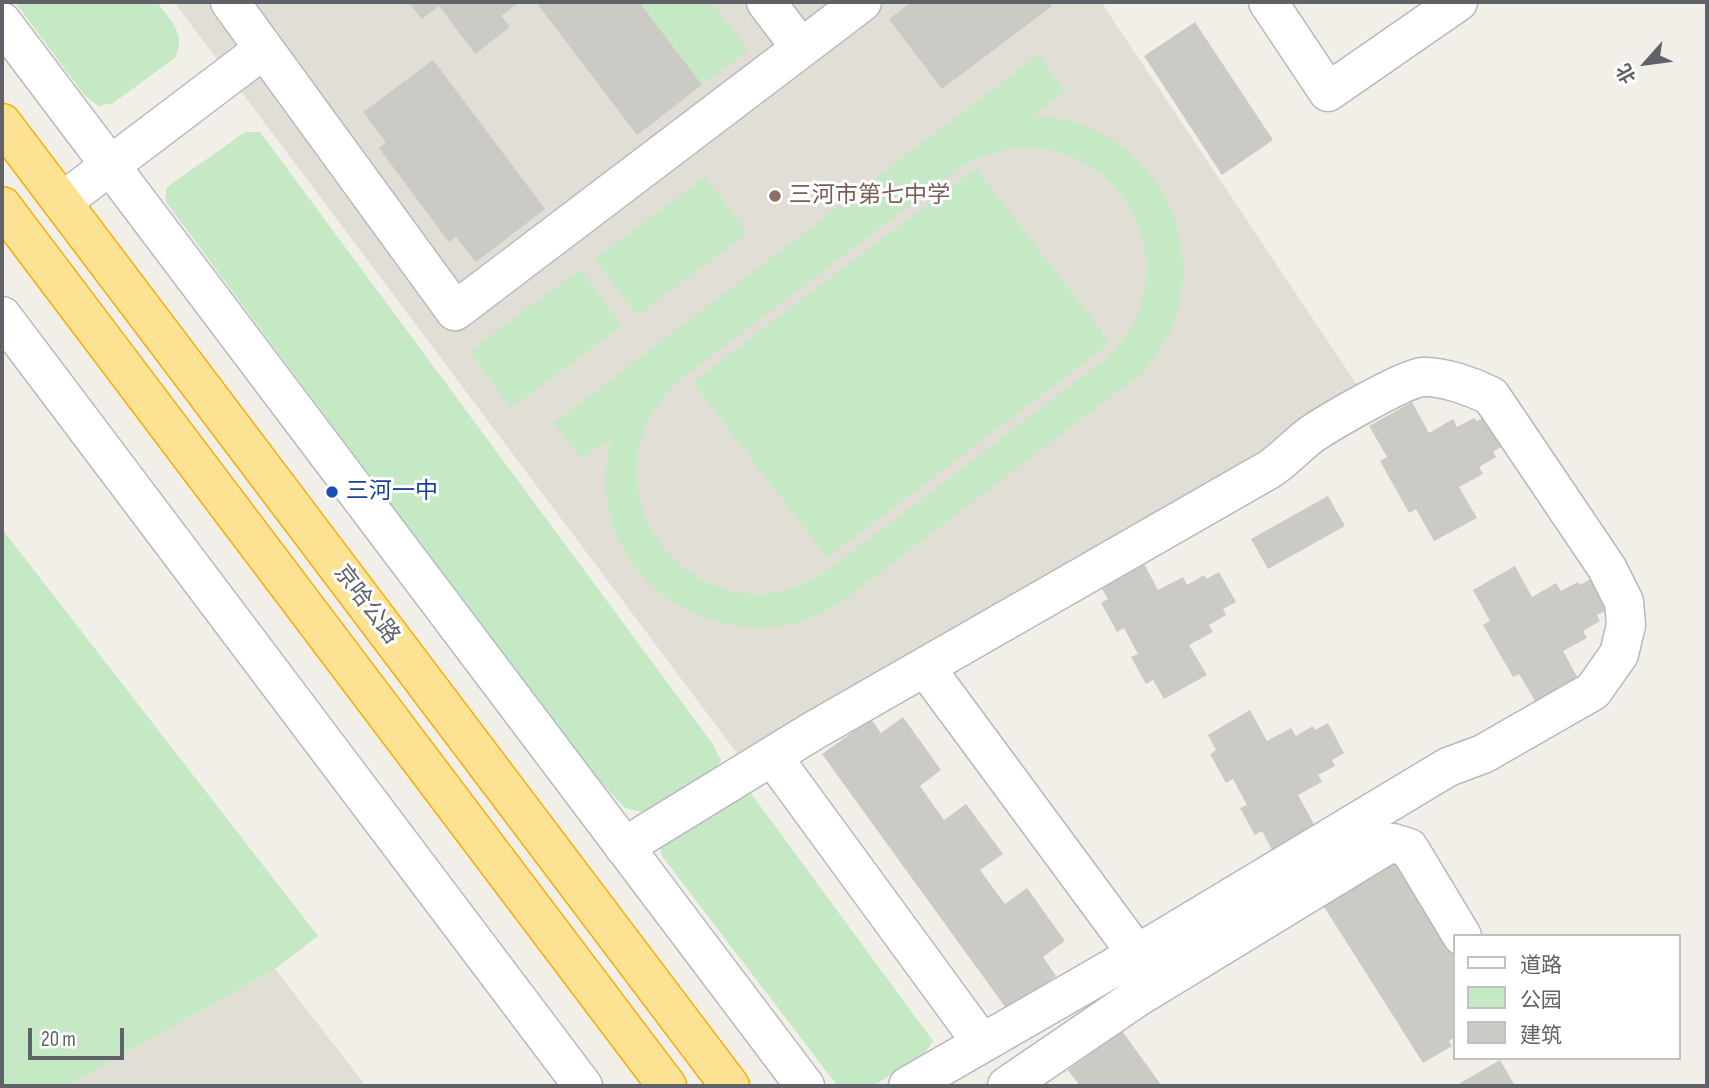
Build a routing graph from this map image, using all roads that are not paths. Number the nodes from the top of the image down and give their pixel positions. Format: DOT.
graph roads {
  1 [pos="230,2"];
  2 [pos="766,2"];
  3 [pos="862,2"];
  4 [pos="1268,2"];
  5 [pos="1458,2"];
  6 [pos="2,22"];
  7 [pos="264,48"];
  8 [pos="801,48"];
  9 [pos="2,123"];
  10 [pos="110,165"];
  11 [pos="62,202"];
  12 [pos="2,206"];
  13 [pos="2,316"];
  14 [pos="925,667"];
  15 [pos="772,756"];
  16 [pos="624,846"];
  17 [pos="1461,934"];
  18 [pos="1137,954"];
  19 [pos="982,1043"];
  20 [pos="583,1086"];
  21 [pos="667,1086"];
  22 [pos="730,1086"];
  23 [pos="805,1086"];
  24 [pos="908,1086"];
  25 [pos="1007,1086"];
  1 -- 7 [label="street"];
  2 -- 8 [label="street"];
  3 -- 8 [label="street"];
  4 -- 5 [label="street"];
  6 -- 10 [label="street"];
  7 -- 8 [label="street"];
  7 -- 10 [label="street"];
  9 -- 11 [label="highway, 京哈公路"];
  10 -- 11 [label="street"];
  10 -- 16 [label="street"];
  11 -- 22 [label="highway, 京哈公路"];
  12 -- 21 [label="highway"];
  13 -- 20 [label="street"];
  14 -- 15 [label="street"];
  14 -- 18 [label="street"];
  14 -- 18 [label="street"];
  15 -- 16 [label="street"];
  15 -- 19 [label="street"];
  16 -- 23 [label="street"];
  17 -- 25 [label="street"];
  18 -- 19 [label="street"];
  19 -- 24 [label="street"];
}
